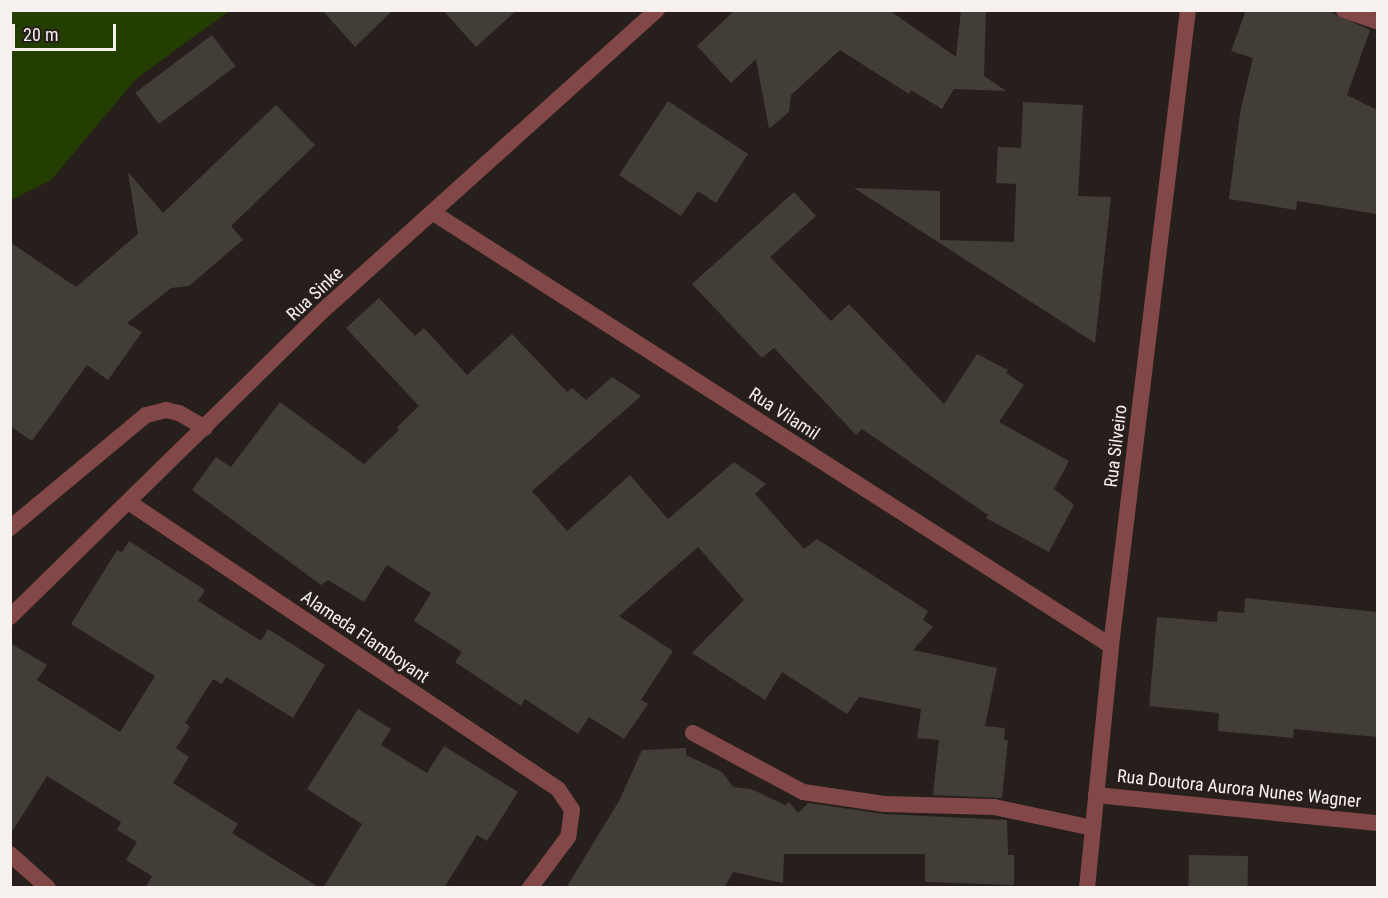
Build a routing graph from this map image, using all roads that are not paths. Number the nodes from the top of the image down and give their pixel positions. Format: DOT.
graph roads {
  1 [pos="657,10"];
  2 [pos="1188,10"];
  3 [pos="1344,10"];
  4 [pos="1377,22"];
  5 [pos="435,214"];
  6 [pos="205,428"];
  7 [pos="130,503"];
  8 [pos="10,528"];
  9 [pos="10,617"];
  10 [pos="1111,646"];
  11 [pos="693,734"];
  12 [pos="1096,795"];
  13 [pos="1377,823"];
  14 [pos="1093,828"];
  15 [pos="10,854"];
  16 [pos="48,888"];
  17 [pos="530,888"];
  18 [pos="1087,888"];
  1 -- 5 [label="street, Rua Sinke"];
  2 -- 10 [label="street, Rua Silveiro"];
  3 -- 4 [label="street"];
  5 -- 6 [label="street, Rua Sinke"];
  5 -- 10 [label="street, Rua Vilamil"];
  6 -- 7 [label="street, Rua Sinke"];
  6 -- 8 [label="street"];
  7 -- 9 [label="street, Rua Sinke"];
  7 -- 17 [label="street, Alameda Flamboyant"];
  10 -- 12 [label="street, Rua Silveiro"];
  11 -- 14 [label="street"];
  12 -- 13 [label="street, Rua Doutora Aurora Nunes Wagner"];
  12 -- 14 [label="street, Rua Silveiro"];
  14 -- 18 [label="street, Rua Silveiro"];
  15 -- 16 [label="street"];
}
